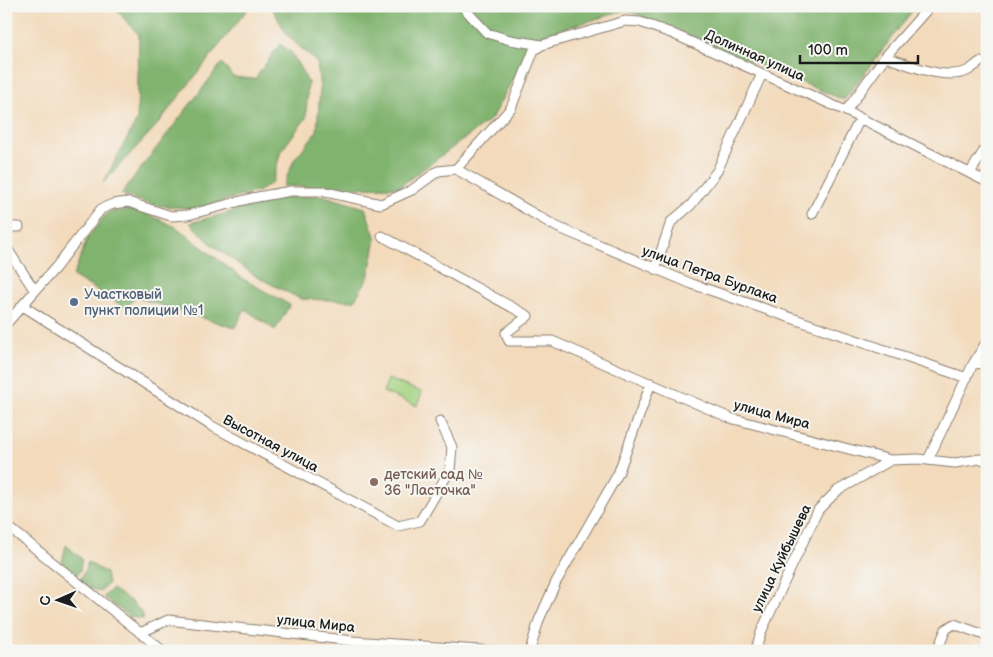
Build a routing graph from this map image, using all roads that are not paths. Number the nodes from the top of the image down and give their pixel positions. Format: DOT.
graph roads {
  1 [pos="462,6"];
  2 [pos="930,6"];
  3 [pos="542,45"];
  4 [pos="885,57"];
  5 [pos="980,62"];
  6 [pos="762,74"];
  7 [pos="846,111"];
  8 [pos="860,118"];
  9 [pos="987,146"];
  10 [pos="456,169"];
  11 [pos="970,173"];
  12 [pos="987,182"];
  13 [pos="812,214"];
  14 [pos="6,227"];
  15 [pos="19,227"];
  16 [pos="382,236"];
  17 [pos="6,247"];
  18 [pos="655,269"];
  19 [pos="35,291"];
  20 [pos="23,306"];
  21 [pos="6,324"];
  22 [pos="987,341"];
  23 [pos="987,363"];
  24 [pos="973,364"];
  25 [pos="967,378"];
  26 [pos="651,383"];
  27 [pos="440,421"];
  28 [pos="890,460"];
  29 [pos="928,460"];
  30 [pos="987,460"];
  31 [pos="6,525"];
  32 [pos="140,633"];
  33 [pos="987,636"];
  34 [pos="163,651"];
  35 [pos="493,651"];
  36 [pos="533,651"];
  37 [pos="755,651"];
  38 [pos="937,651"];
  1 -- 3 [label="street"];
  2 -- 4 [label="street"];
  3 -- 6 [label="street, Долинная улица"];
  3 -- 10 [label="street"];
  4 -- 5 [label="street"];
  4 -- 7 [label="street"];
  6 -- 7 [label="street, Долинная улица"];
  6 -- 18 [label="street"];
  7 -- 8 [label="street, Долинная улица"];
  8 -- 11 [label="street, Долинная улица"];
  8 -- 13 [label="street"];
  9 -- 11 [label="street"];
  10 -- 18 [label="street, улица Петра Бурлака"];
  10 -- 19 [label="street"];
  11 -- 12 [label="street, Долинная улица"];
  14 -- 15 [label="street"];
  16 -- 26 [label="street, улица Мира"];
  17 -- 19 [label="street"];
  18 -- 25 [label="street, улица Петра Бурлака"];
  19 -- 20 [label="street"];
  20 -- 21 [label="street"];
  20 -- 27 [label="street, Высотная улица"];
  22 -- 24 [label="street"];
  23 -- 24 [label="street"];
  24 -- 25 [label="street"];
  25 -- 29 [label="street"];
  26 -- 28 [label="street, улица Мира"];
  26 -- 36 [label="street"];
  28 -- 29 [label="street, улица Куйбышева"];
  28 -- 37 [label="street, улица Куйбышева"];
  29 -- 30 [label="street, улица Куйбышева"];
  31 -- 32 [label="street"];
  32 -- 34 [label="street"];
  32 -- 35 [label="street, улица Мира"];
  33 -- 38 [label="street"];
}
